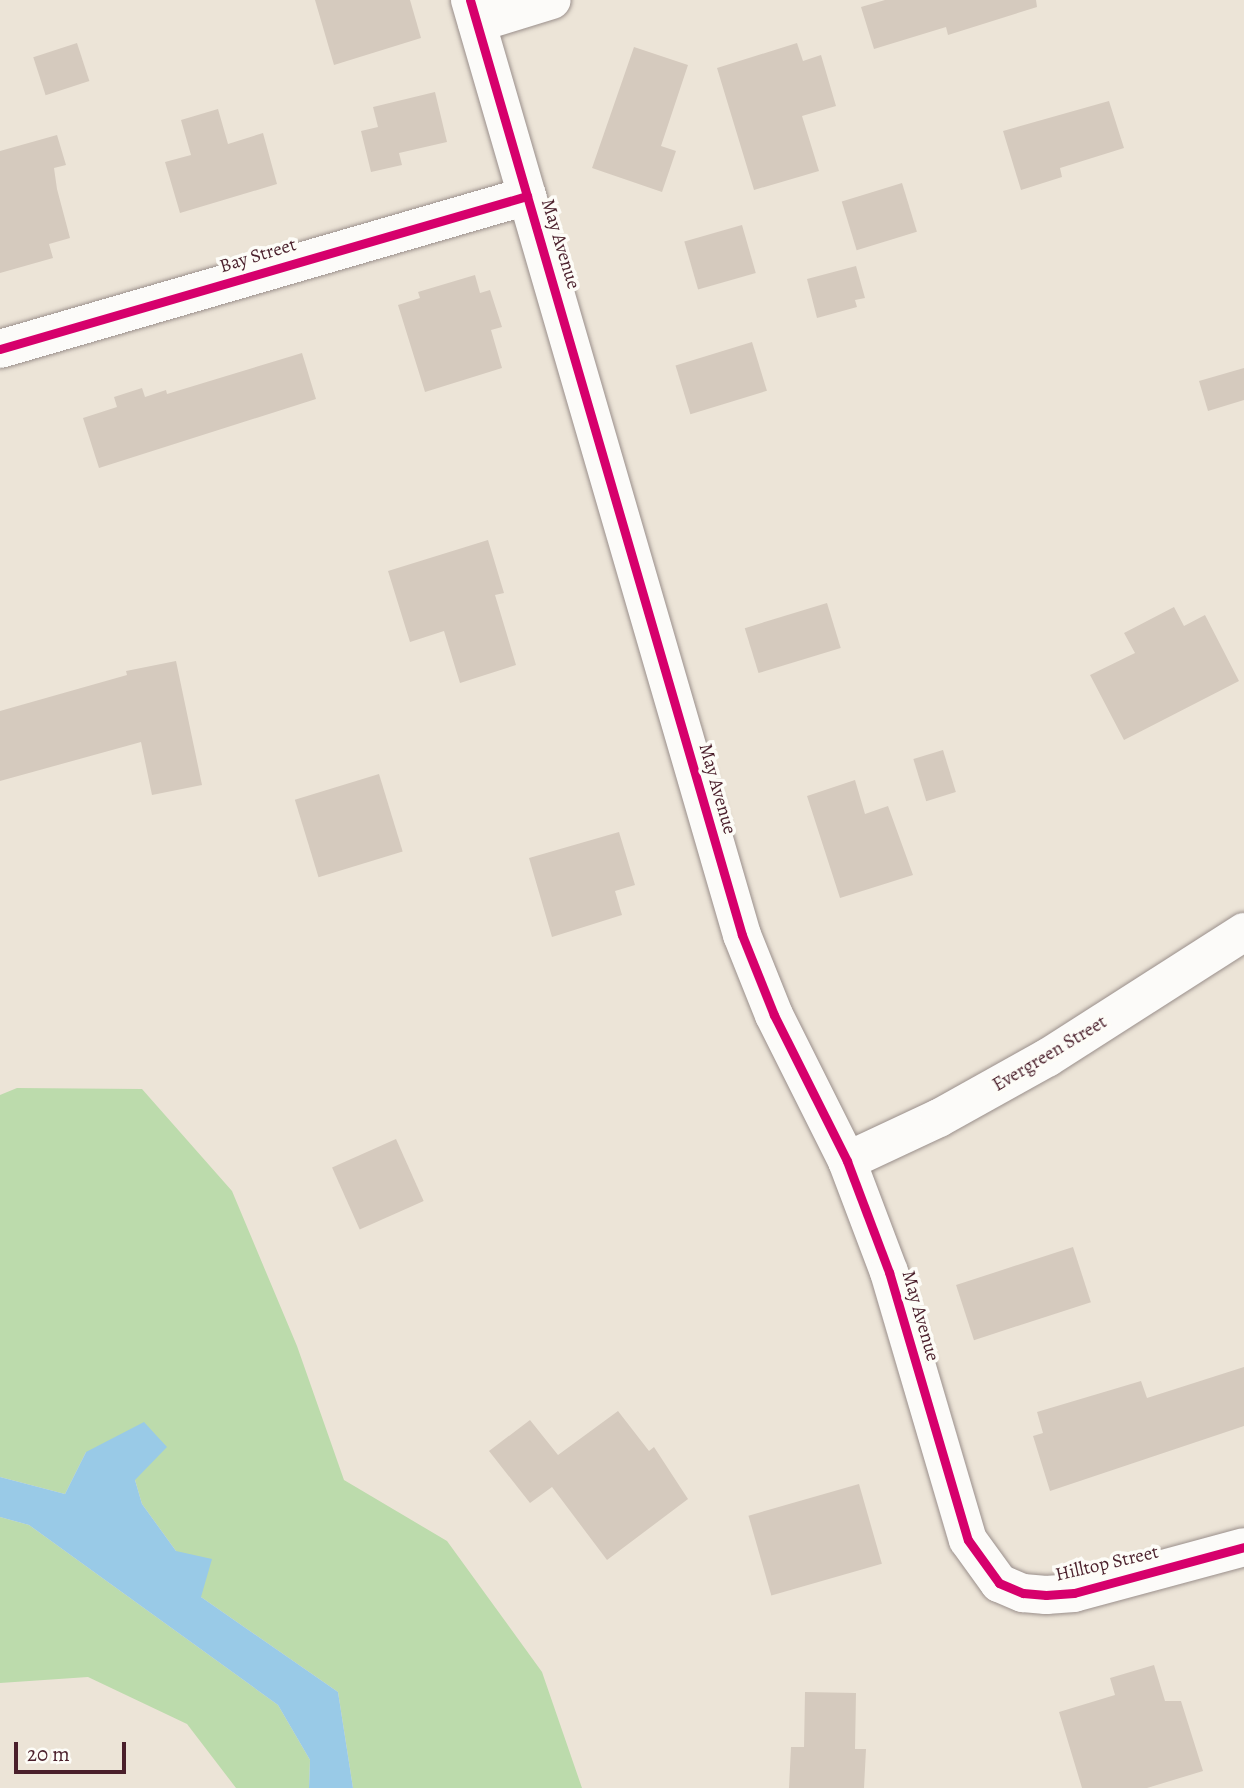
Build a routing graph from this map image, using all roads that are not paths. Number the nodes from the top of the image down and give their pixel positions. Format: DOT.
graph roads {
  1 [pos="552,0"];
  2 [pos="473,11"];
  3 [pos="527,196"];
  4 [pos="0,349"];
  5 [pos="1244,932"];
  6 [pos="847,1161"];
  7 [pos="1244,1547"];
  8 [pos="983,1567"];
  1 -- 2 [label="street"];
  2 -- 3 [label="street, May Avenue"];
  3 -- 4 [label="street, Bay Street"];
  3 -- 6 [label="street, May Avenue"];
  5 -- 6 [label="street, Evergreen Street"];
  6 -- 8 [label="street, May Avenue"];
  7 -- 8 [label="street, Hilltop Street"];
}
